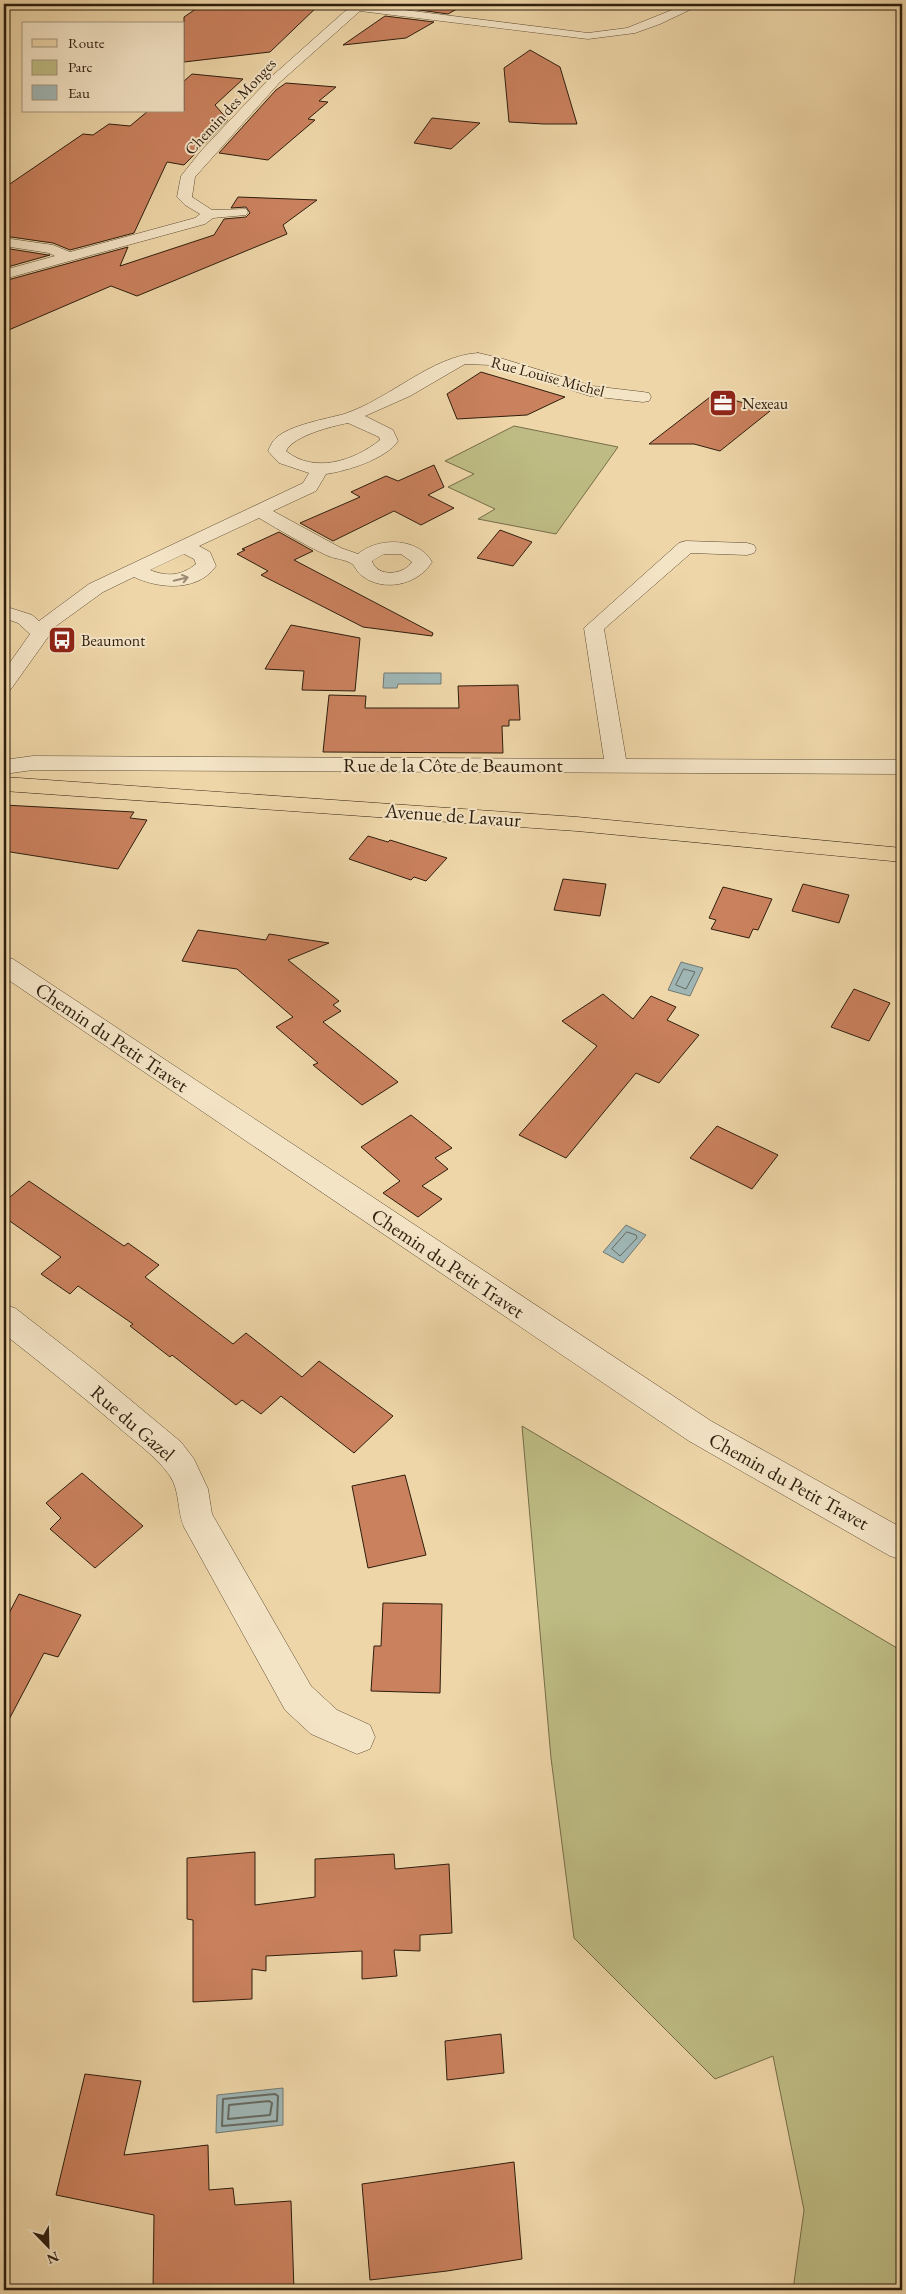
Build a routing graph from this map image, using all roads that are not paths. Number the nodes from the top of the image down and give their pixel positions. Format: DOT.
graph roads {
  1 [pos="696,4"];
  2 [pos="361,6"];
  3 [pos="241,212"];
  4 [pos="209,214"];
  5 [pos="4,242"];
  6 [pos="67,257"];
  7 [pos="4,274"];
  8 [pos="643,397"];
  9 [pos="348,418"];
  10 [pos="319,471"];
  11 [pos="261,512"];
  12 [pos="186,547"];
  13 [pos="748,549"];
  14 [pos="362,561"];
  15 [pos="135,570"];
  16 [pos="4,612"];
  17 [pos="42,633"];
  18 [pos="4,685"];
  19 [pos="616,766"];
  20 [pos="4,767"];
  21 [pos="902,767"];
  22 [pos="4,784"];
  23 [pos="902,855"];
  24 [pos="4,965"];
  25 [pos="4,1318"];
  26 [pos="902,1545"];
  27 [pos="357,1737"];
  1 -- 2 [label="street"];
  2 -- 4 [label="street, Chemin des Monges"];
  3 -- 4 [label="street"];
  4 -- 6 [label="street"];
  5 -- 6 [label="street"];
  6 -- 7 [label="street"];
  8 -- 9 [label="street, Rue Louise Michel"];
  9 -- 10 [label="street, Rue Louise Michel"];
  9 -- 10 [label="street, Rue Louise Michel"];
  10 -- 11 [label="street"];
  11 -- 12 [label="street"];
  11 -- 14 [label="street"];
  12 -- 15 [label="street"];
  15 -- 12 [label="street, one-way"];
  13 -- 19 [label="street"];
  15 -- 17 [label="street"];
  16 -- 17 [label="street"];
  17 -- 18 [label="street"];
  19 -- 20 [label="street, Rue de la Côte de Beaumont"];
  19 -- 21 [label="street, Rue de la Côte de Beaumont"];
  22 -- 23 [label="main road, Avenue de Lavaur"];
  24 -- 26 [label="street, Chemin du Petit Travet"];
  25 -- 27 [label="street, Rue du Gazel"];
}
